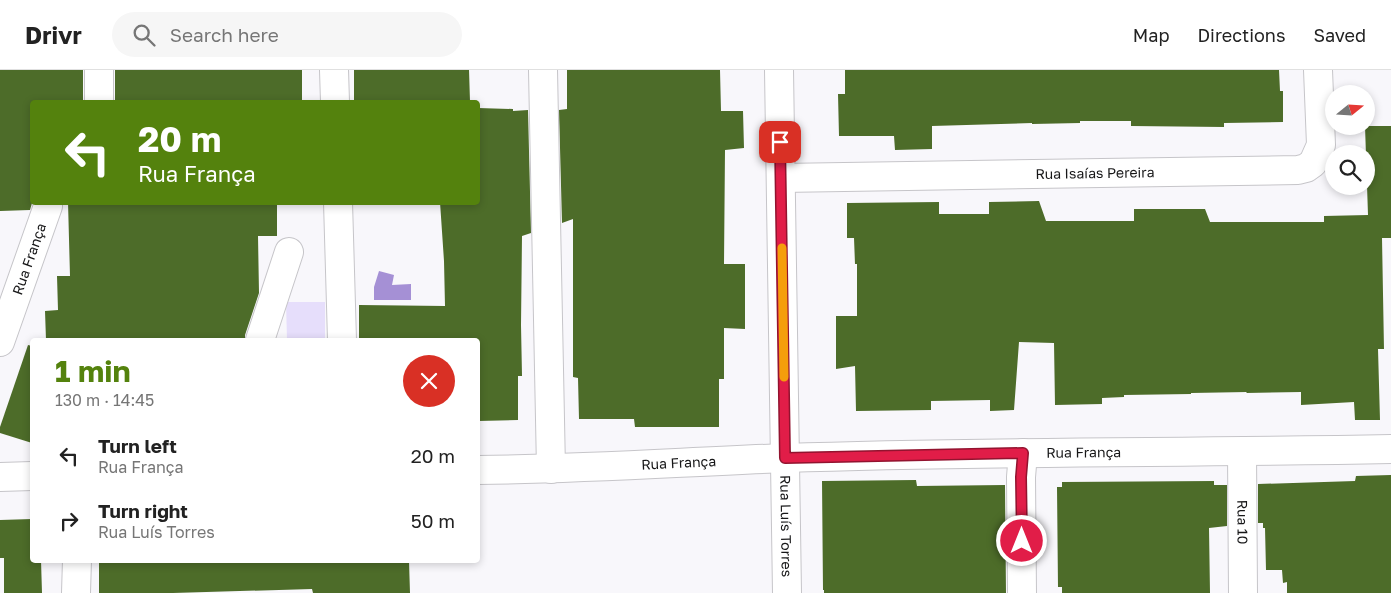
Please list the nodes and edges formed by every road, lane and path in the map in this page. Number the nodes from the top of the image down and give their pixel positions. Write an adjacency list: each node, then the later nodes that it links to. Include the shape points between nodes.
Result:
1 (99, 70): 6 (street)
2 (334, 70): 7 (street)
3 (543, 70): 19 (street)
4 (779, 70): 8 (street, Rua Luís Torres)
5 (1318, 70): 8 (street, Rua Isaías Pereira, via 1321,145 1313,163 1306,168)
6 (99, 100)
7 (335, 100)
8 (781, 178): 18 (street, Rua Luís Torres)
9 (338, 205): 13 (street)
10 (48, 206): 14 (street, Rua França)
11 (289, 252): 12 (street)
12 (261, 338)
13 (342, 338)
14 (0, 342)
15 (1391, 449): 16 (street, Rua França)
16 (1242, 452): 17 (street, Rua França); 27 (street, Rua 10)
17 (1023, 453): 18 (street, Rua França); 26 (street)
18 (785, 458): 19 (street, Rua França); 25 (street, Rua Luís Torres)
19 (551, 469): 20 (street, Rua França)
20 (480, 470)
21 (30, 476): 22 (street)
22 (0, 477)
23 (77, 563): 24 (street)
24 (76, 593)
25 (788, 593)
26 (1022, 593)
27 (1243, 593)

